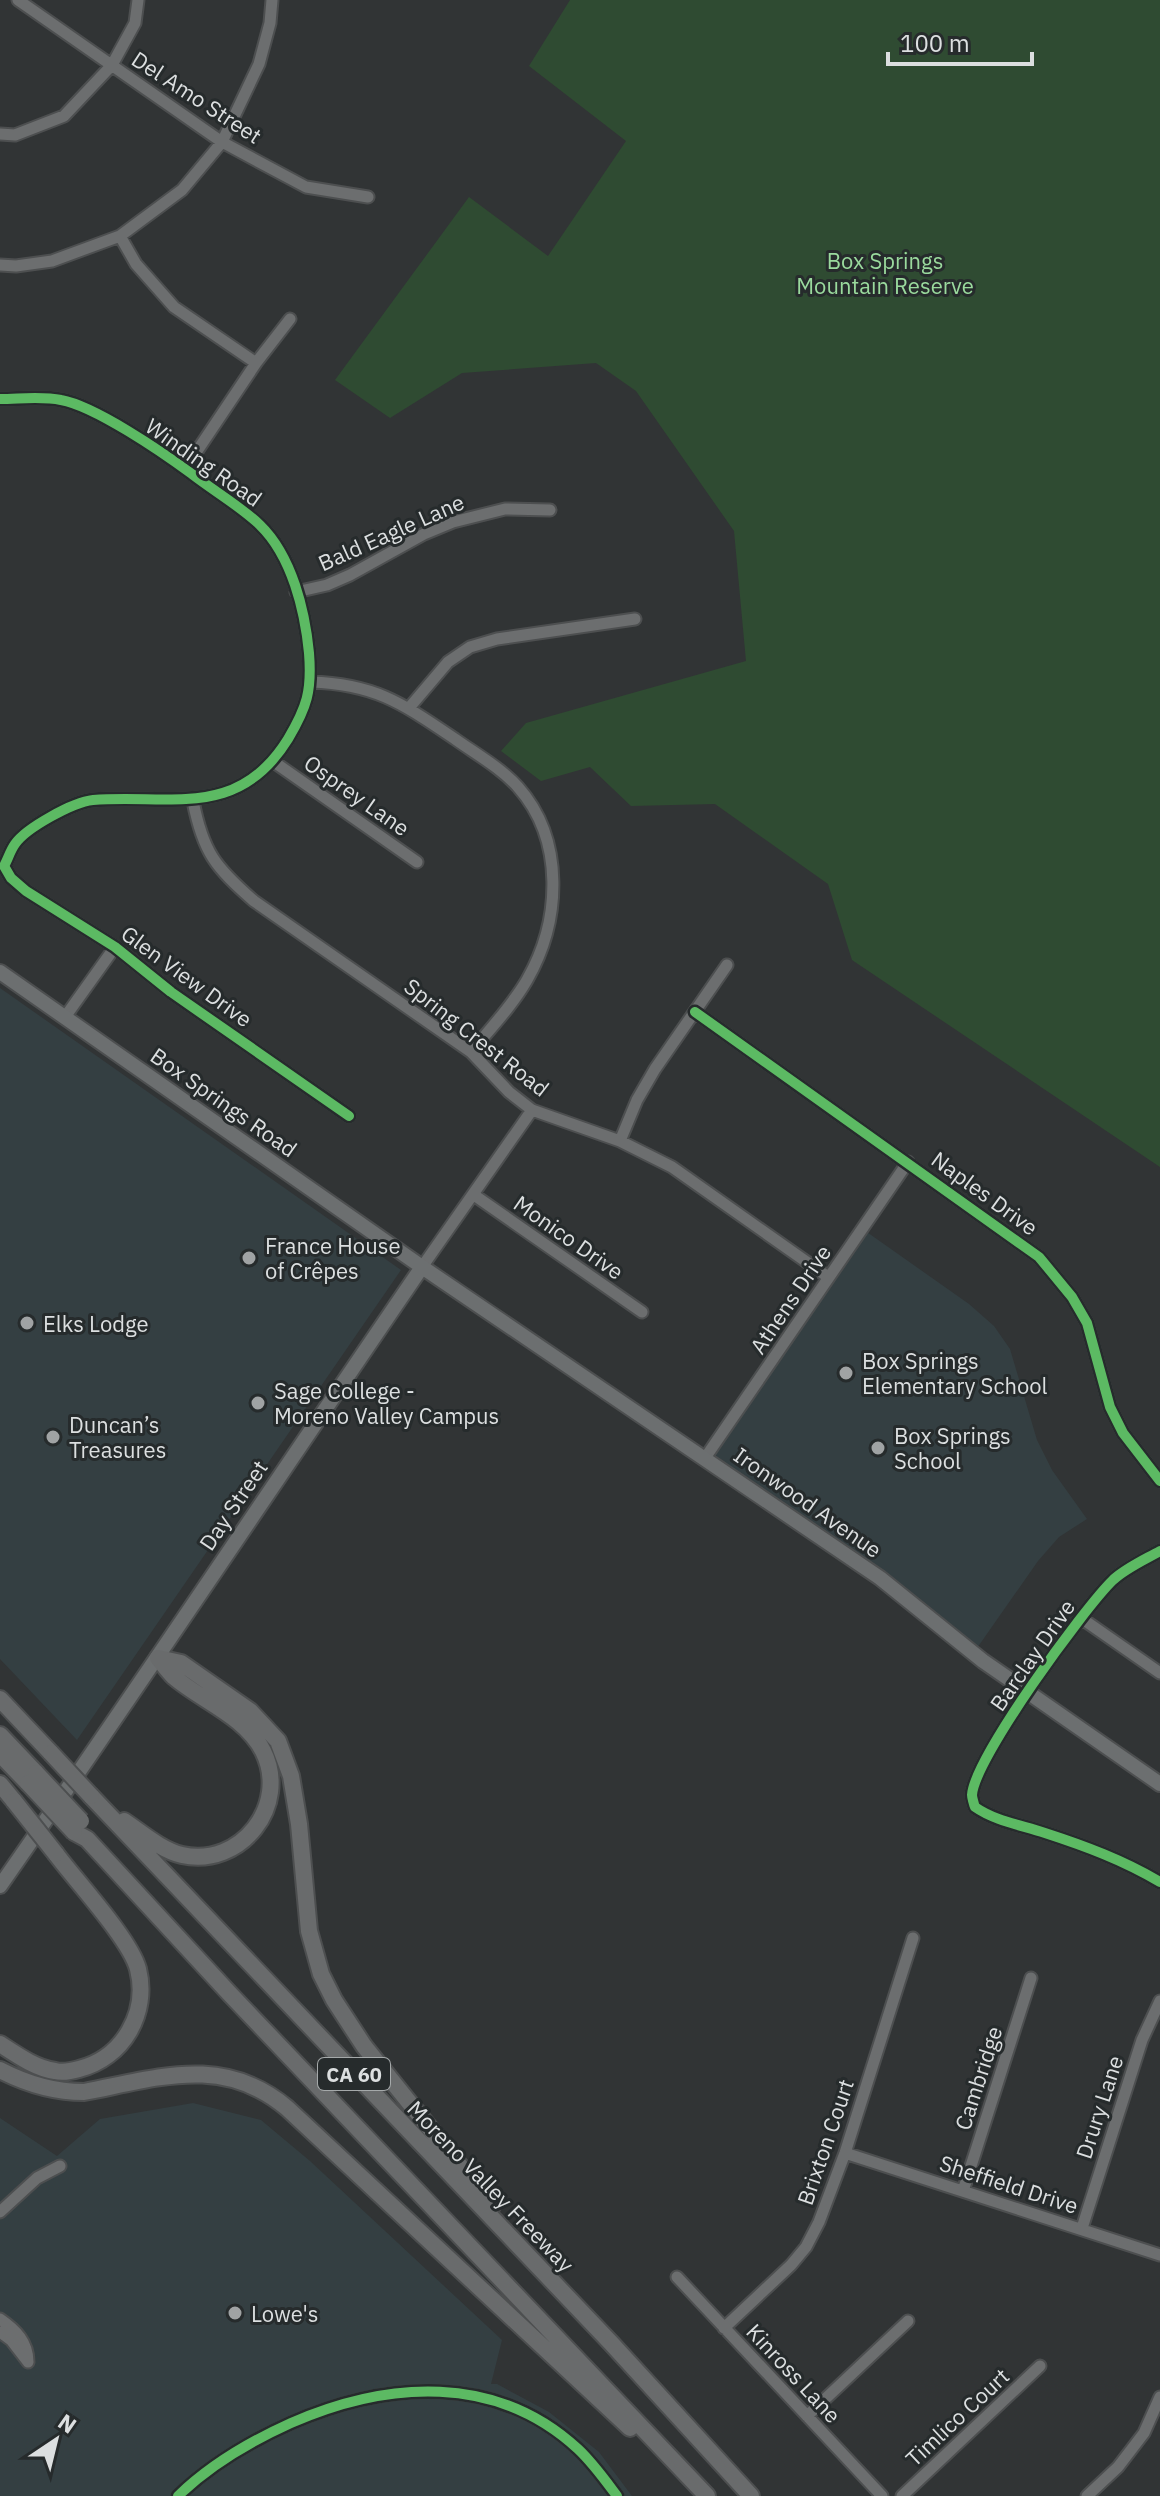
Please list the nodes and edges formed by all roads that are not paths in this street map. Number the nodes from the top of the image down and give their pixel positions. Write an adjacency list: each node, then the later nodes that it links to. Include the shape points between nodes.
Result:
1 (18, 0): 4 (street, Del Amo Street)
2 (138, 0): 4 (street, via 135,23)
3 (272, 0): 6 (street, via 259,64)
4 (112, 65): 5 (street, via 64,116 15,135); 6 (street, Del Amo Street)
5 (0, 134)
6 (222, 142): 7 (street, Del Amo Street, via 306,187); 8 (street, via 182,190)
7 (368, 197)
8 (120, 236): 9 (street, via 52,261); 11 (street, via 136,264 174,307)
9 (0, 265)
10 (290, 319): 11 (street)
11 (256, 363): 13 (street)
12 (0, 399): 13 (street, Winding Road, via 59,399 87,407)
13 (185, 469): 15 (street, Winding Road, via 261,526 280,553)
14 (550, 510): 15 (street, Bald Eagle Lane, via 505,509 453,522 350,575)
15 (296, 592): 17 (street, Winding Road, via 306,625)
16 (635, 619): 18 (street, via 470,647 448,662)
17 (311, 682): 18 (street, via 360,686); 19 (street, Winding Road, via 305,712)
18 (409, 708): 28 (street, via 516,784 541,821 553,863 548,931 538,960 526,984)
19 (274, 762): 20 (street, Winding Road, via 234,790); 21 (street, Osprey Lane)
20 (193, 801): 22 (street, Winding Road, via 90,800 60,810 16,842); 28 (street, Spring Crest Road, via 199,834 227,877)
21 (417, 862)
22 (4, 866): 23 (street, Glen View Drive, via 26,891)
23 (115, 947): 27 (street); 30 (street, Glen View Drive)
24 (727, 965): 26 (street)
25 (0, 972): 27 (main road, Box Springs Road)
26 (695, 1012): 31 (street, via 637,1100); 32 (street, Naples Drive)
27 (65, 1017): 34 (main road, Box Springs Road)
28 (471, 1052): 29 (street, Spring Crest Road)
29 (532, 1110): 31 (street, Spring Crest Road); 33 (street, Day Street)
30 (349, 1116)
31 (620, 1141): 35 (street, Spring Crest Road, via 672,1167)
32 (908, 1162): 35 (street, Athens Drive); 38 (street, Naples Drive, via 1013,1237 1056,1276 1087,1323 1110,1407 1123,1433)
33 (474, 1195): 34 (street, Day Street); 36 (street, Monico Drive)
34 (422, 1267): 37 (main road, Ironwood Avenue); 41 (main road, Day Street)
35 (828, 1277): 37 (street, Athens Drive)
36 (642, 1312)
37 (705, 1458): 43 (main road, Ironwood Avenue, via 880,1578)
38 (1160, 1481)
39 (1160, 1551): 40 (street, Barclay Drive, via 1116,1577)
40 (1081, 1618): 42 (street); 43 (street, Barclay Drive)
41 (158, 1658): 50 (highway, via 173,1676 254,1736 272,1781 264,1816 230,1850 192,1856 158,1844); 52 (main road, Day Street); 69 (highway, via 181,1663 250,1711 278,1741 293,1788 309,1931 334,2000 364,2046 510,2228)
42 (1160, 1673)
43 (1028, 1692): 49 (main road, Ironwood Avenue); 51 (street, Barclay Drive, via 979,1773 972,1796 975,1807 1128,1863)
44 (0, 1699): 50 (highway, Moreno Valley Freeway / CA 60, bridge)
45 (0, 1735): 47 (highway)
46 (0, 1754): 47 (highway, CA 60)
47 (32, 1778): 75 (highway, CA 60, bridge)
48 (0, 1784): 56 (highway, bridge, via 132,1955 141,1988 133,2025 116,2051 93,2065 55,2071)
49 (1160, 1784)
50 (95, 1800): 69 (highway, Moreno Valley Freeway / CA 60)
51 (1160, 1882)
52 (0, 1886)
53 (913, 1938): 58 (street, Brixton Court)
54 (1031, 1978): 60 (street, Cambridge)
55 (1160, 2001): 62 (street, Drury Lane, via 1142,2040)
56 (0, 2044)
57 (0, 2070): 75 (highway, via 69,2092 197,2073 255,2085 287,2108)
58 (845, 2153): 60 (street, Sheffield Drive); 67 (street, Brixton Court, via 806,2247)
59 (60, 2166): 61 (street, via 37,2178)
60 (963, 2191): 62 (street, Sheffield Drive)
61 (0, 2212)
62 (1082, 2228): 63 (street, Sheffield Drive)
63 (1160, 2255)
64 (677, 2277): 67 (street, Kinross Lane)
65 (0, 2319): 68 (street, via 22,2339 28,2362)
66 (908, 2321): 72 (street)
67 (724, 2328): 72 (street, Kinross Lane)
68 (0, 2332)
69 (611, 2343): 76 (highway, Moreno Valley Freeway / CA 60)
70 (1040, 2366): 78 (street, Timlico Court)
71 (1160, 2397): 79 (street, via 1144,2433)
72 (807, 2416): 77 (street, Kinross Lane)
73 (178, 2496): 74 (street, via 230,2455 314,2413 378,2394 426,2391 490,2400 536,2419 580,2451)
74 (617, 2496)
75 (705, 2496)
76 (751, 2496)
77 (882, 2496)
78 (902, 2496)
79 (1087, 2496)

